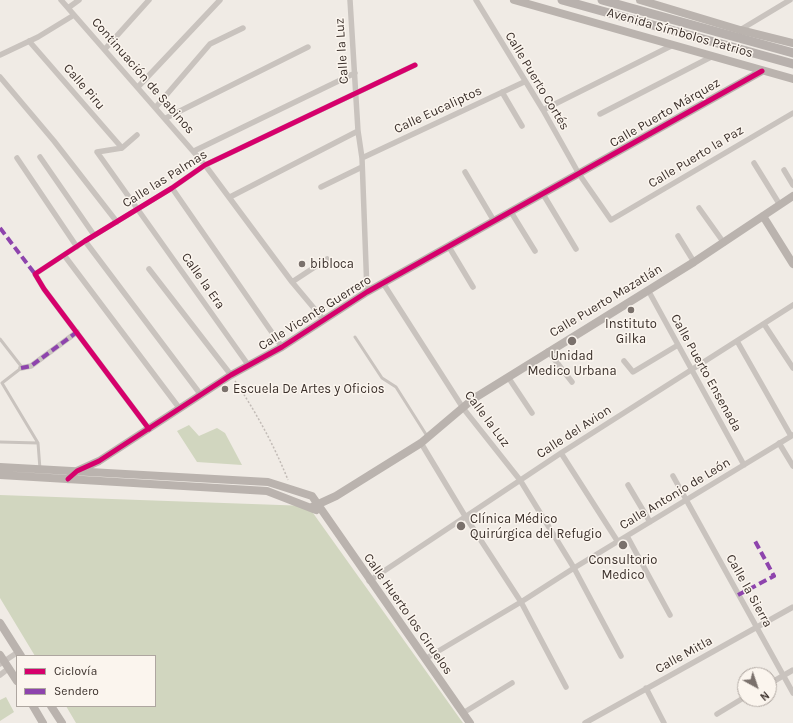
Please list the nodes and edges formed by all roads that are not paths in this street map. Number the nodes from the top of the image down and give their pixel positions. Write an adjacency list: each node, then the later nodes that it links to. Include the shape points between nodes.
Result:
1 (61, 0): 12 (street, Continuación de Sabinos)
2 (79, 0): 12 (street)
3 (149, 0): 20 (street)
4 (220, 0): 31 (street)
5 (350, 0): 27 (street, Calle la Luz)
6 (476, 0): 30 (street, Calle Puerto Cortés)
7 (514, 0): 18 (street, Avenida Símbolos Patrios)
8 (562, 0): 24 (main road, Avenida Símbolos Patrios)
9 (602, 0): 21 (main road, Avenida Símbolos Patrios)
10 (640, 0): 15 (street, Avenida Símbolos Patrios)
11 (790, 0): 15 (street)
12 (68, 8): 13 (street, Continuación de Sabinos)
13 (74, 15): 16 (street); 20 (street, Continuación de Sabinos)
14 (242, 28): 34 (street, via 210,44)
15 (740, 30): 17 (street, Avenida Símbolos Patrios)
16 (29, 41): 22 (street); 42 (street, Calle Piru)
17 (793, 43)
18 (673, 44): 23 (street, Avenida Símbolos Patrios); 35 (street)
19 (308, 47): 38 (street)
20 (105, 49): 31 (street, Continuación de Sabinos)
21 (793, 53)
22 (0, 55)
23 (714, 56): 26 (street, Avenida Símbolos Patrios); 37 (street)
24 (793, 64)
25 (415, 65): 33 (street, Calle las Palmas)
26 (762, 71): 29 (street, Avenida Símbolos Patrios); 52 (street, Calle Puerto Márquez)
27 (355, 73): 33 (street, Calle la Luz); 43 (street)
28 (0, 77): 66 (street, via 54,141)
29 (793, 78)
30 (524, 82): 32 (street, Calle Eucaliptos); 35 (street, Calle Puerto Cortés)
31 (138, 87): 34 (street, Continuación de Sabinos)
32 (502, 92): 39 (street); 46 (street, Calle Eucaliptos)
33 (356, 94): 40 (street, Calle la Luz); 48 (street, Calle las Palmas)
34 (156, 106): 38 (street, Continuación de Sabinos)
35 (543, 110): 52 (street, Calle Puerto Cortés)
36 (793, 113): 64 (street, Calle Puerto la Paz)
37 (600, 114)
38 (166, 118): 43 (street, Continuación de Sabinos)
39 (522, 126)
40 (358, 131): 46 (street, Calle la Luz); 58 (street)
41 (137, 135): 42 (street)
42 (122, 148): 60 (street, Calle la Era, via 97,152)
43 (194, 151): 48 (street, Continuación de Sabinos)
44 (40, 157): 67 (street)
45 (17, 158): 71 (street)
46 (362, 158): 49 (street, Calle la Luz)
47 (754, 163): 59 (street)
48 (205, 165): 55 (street, Calle las Palmas); 58 (street, Continuación de Sabinos)
49 (362, 167): 54 (street); 84 (street, Calle la Luz)
50 (784, 170): 53 (street)
51 (465, 172): 65 (street)
52 (579, 174): 56 (street, Calle Vicente Guerrero); 64 (street, Calle Puerto Cortés)
53 (793, 185)
54 (321, 187)
55 (172, 188): 60 (street, Calle las Palmas); 93 (street)
56 (544, 194): 62 (street, Calle Vicente Guerrero); 73 (street)
57 (793, 196): 59 (street, Calle Puerto Mazatlán)
58 (230, 198): 80 (street, Continuación de Sabinos)
59 (780, 205): 63 (street, Calle Puerto Mazatlán)
60 (139, 208): 66 (street, Calle las Palmas); 96 (street, Calle la Era)
61 (699, 208): 70 (street)
62 (511, 212): 65 (street, Calle Vicente Guerrero); 74 (street)
63 (763, 216): 70 (street, Calle Puerto Mazatlán); 78 (street)
64 (611, 220)
65 (494, 221): 72 (street, Calle Vicente Guerrero)
66 (116, 222): 67 (street, Calle las Palmas)
67 (94, 235): 69 (street, Calle las Palmas)
68 (678, 236): 77 (street)
69 (85, 241): 71 (street, Calle las Palmas); 103 (street)
70 (724, 243): 77 (street, Calle Puerto Mazatlán)
71 (77, 247): 75 (street, Calle las Palmas)
72 (450, 247): 81 (street, Calle Vicente Guerrero); 82 (street)
73 (576, 249)
74 (535, 251)
75 (64, 255): 88 (street, Calle las Palmas, via 35,274); 105 (street)
76 (327, 259): 80 (street)
77 (694, 262): 83 (street, Calle Puerto Mazatlán)
78 (793, 264)
79 (149, 269): 100 (street)
80 (292, 282): 86 (street, Continuación de Sabinos)
81 (383, 283): 84 (street, Calle Vicente Guerrero); 104 (street, Calle la Luz)
82 (473, 287)
83 (648, 290): 92 (street, Calle Puerto Ensenada); 94 (street, Calle Puerto Mazatlán)
84 (367, 292): 86 (street, Calle Vicente Guerrero)
85 (793, 305): 87 (street, Calle del Avion)
86 (323, 319): 93 (street, Calle Vicente Guerrero)
87 (764, 324): 91 (street, Calle del Avion); 98 (street)
88 (77, 332): 97 (street, via 31,366); 107 (street)
89 (355, 337): 109 (lane, via 382,378 396,387)
90 (0, 339): 97 (lane)
91 (737, 341): 99 (street, Calle del Avion); 108 (street)
92 (678, 345): 95 (street, via 633,372); 99 (street, Calle Puerto Ensenada)
93 (282, 347): 96 (street, Calle Vicente Guerrero)
94 (548, 351): 101 (street, Calle Puerto Mazatlán); 102 (street)
95 (624, 361)
96 (250, 366): 100 (street, Calle Vicente Guerrero)
97 (21, 368): 111 (lane, via 2,382)
98 (793, 368)
99 (692, 370): 113 (street, Calle del Avion); 114 (street, Calle Puerto Ensenada)
100 (231, 375): 103 (street, Calle Vicente Guerrero)
101 (508, 377): 104 (street, Calle Puerto Mazatlán); 106 (street)
102 (572, 382)
103 (201, 395): 105 (street, Calle Vicente Guerrero)
104 (463, 408): 109 (street, Calle Puerto Mazatlán); 123 (street, Calle la Luz)
105 (180, 409): 107 (street, Calle Vicente Guerrero)
106 (532, 413)
107 (149, 429): 117 (street, Calle Vicente Guerrero, via 99,461)
108 (792, 435): 112 (street, Calle Antonio de León)
109 (425, 440): 127 (street, Calle Puerto Mazatlán, via 336,496); 128 (street)
110 (0, 442): 111 (lane)
111 (38, 443): 118 (lane)
112 (779, 443): 114 (street, Calle Antonio de León); 115 (street)
113 (561, 453): 123 (street, Calle del Avion); 131 (street)
114 (744, 465): 126 (street, Calle Antonio de León)
115 (793, 466)
116 (0, 467): 118 (street)
117 (77, 471): 118 (street); 121 (street); 122 (street, Calle Vicente Guerrero)
118 (40, 474): 119 (street); 122 (street)
119 (0, 475)
120 (673, 476): 126 (street, Calle la Sierra)
121 (185, 477): 125 (street); 127 (street, via 268,482 312,496)
122 (68, 479): 125 (street)
123 (520, 480): 128 (street, Calle del Avion); 132 (street, Calle la Luz)
124 (628, 485): 129 (street)
125 (185, 486): 127 (street, via 267,492)
126 (686, 500): 129 (street, Calle Antonio de León); 138 (street, Calle la Sierra)
127 (315, 505): 133 (street, Calle Huerto los Ciruelos, via 328,519)
128 (465, 516): 133 (street, Calle del Avion); 134 (street)
129 (650, 522): 130 (street, Calle Antonio de León)
130 (627, 536): 131 (street, Calle Antonio de León); 136 (street)
131 (618, 542): 132 (street, Calle Antonio de León)
132 (574, 568): 134 (street, Calle Antonio de León); 141 (street, Calle la Luz)
133 (369, 581): 142 (street, Calle Huerto los Ciruelos)
134 (521, 602): 142 (street, Calle Antonio de León); 150 (street)
135 (793, 606): 138 (street, Calle Mitla)
136 (670, 615)
137 (0, 623): 139 (street)
138 (756, 628): 146 (street, Calle la Sierra); 151 (street, Calle Mitla)
139 (19, 654)
140 (16, 656): 143 (street)
141 (621, 656)
142 (425, 659): 156 (street, Calle Huerto los Ciruelos)
143 (3, 662): 145 (street); 148 (street)
144 (793, 670): 146 (street)
145 (0, 675)
146 (783, 676): 147 (street); 152 (street, Calle la Sierra)
147 (777, 679)
148 (16, 680)
149 (512, 684): 156 (street)
150 (566, 688)
151 (646, 688): 161 (street, Calle Mitla); 162 (street)
152 (793, 693)
153 (737, 703): 157 (street)
154 (34, 707): 158 (street)
155 (52, 707): 159 (street)
156 (463, 713): 160 (street, Calle Huerto los Ciruelos)
157 (717, 714)
158 (43, 723)
159 (62, 723)
160 (470, 723)
161 (585, 723)
162 (664, 723)

